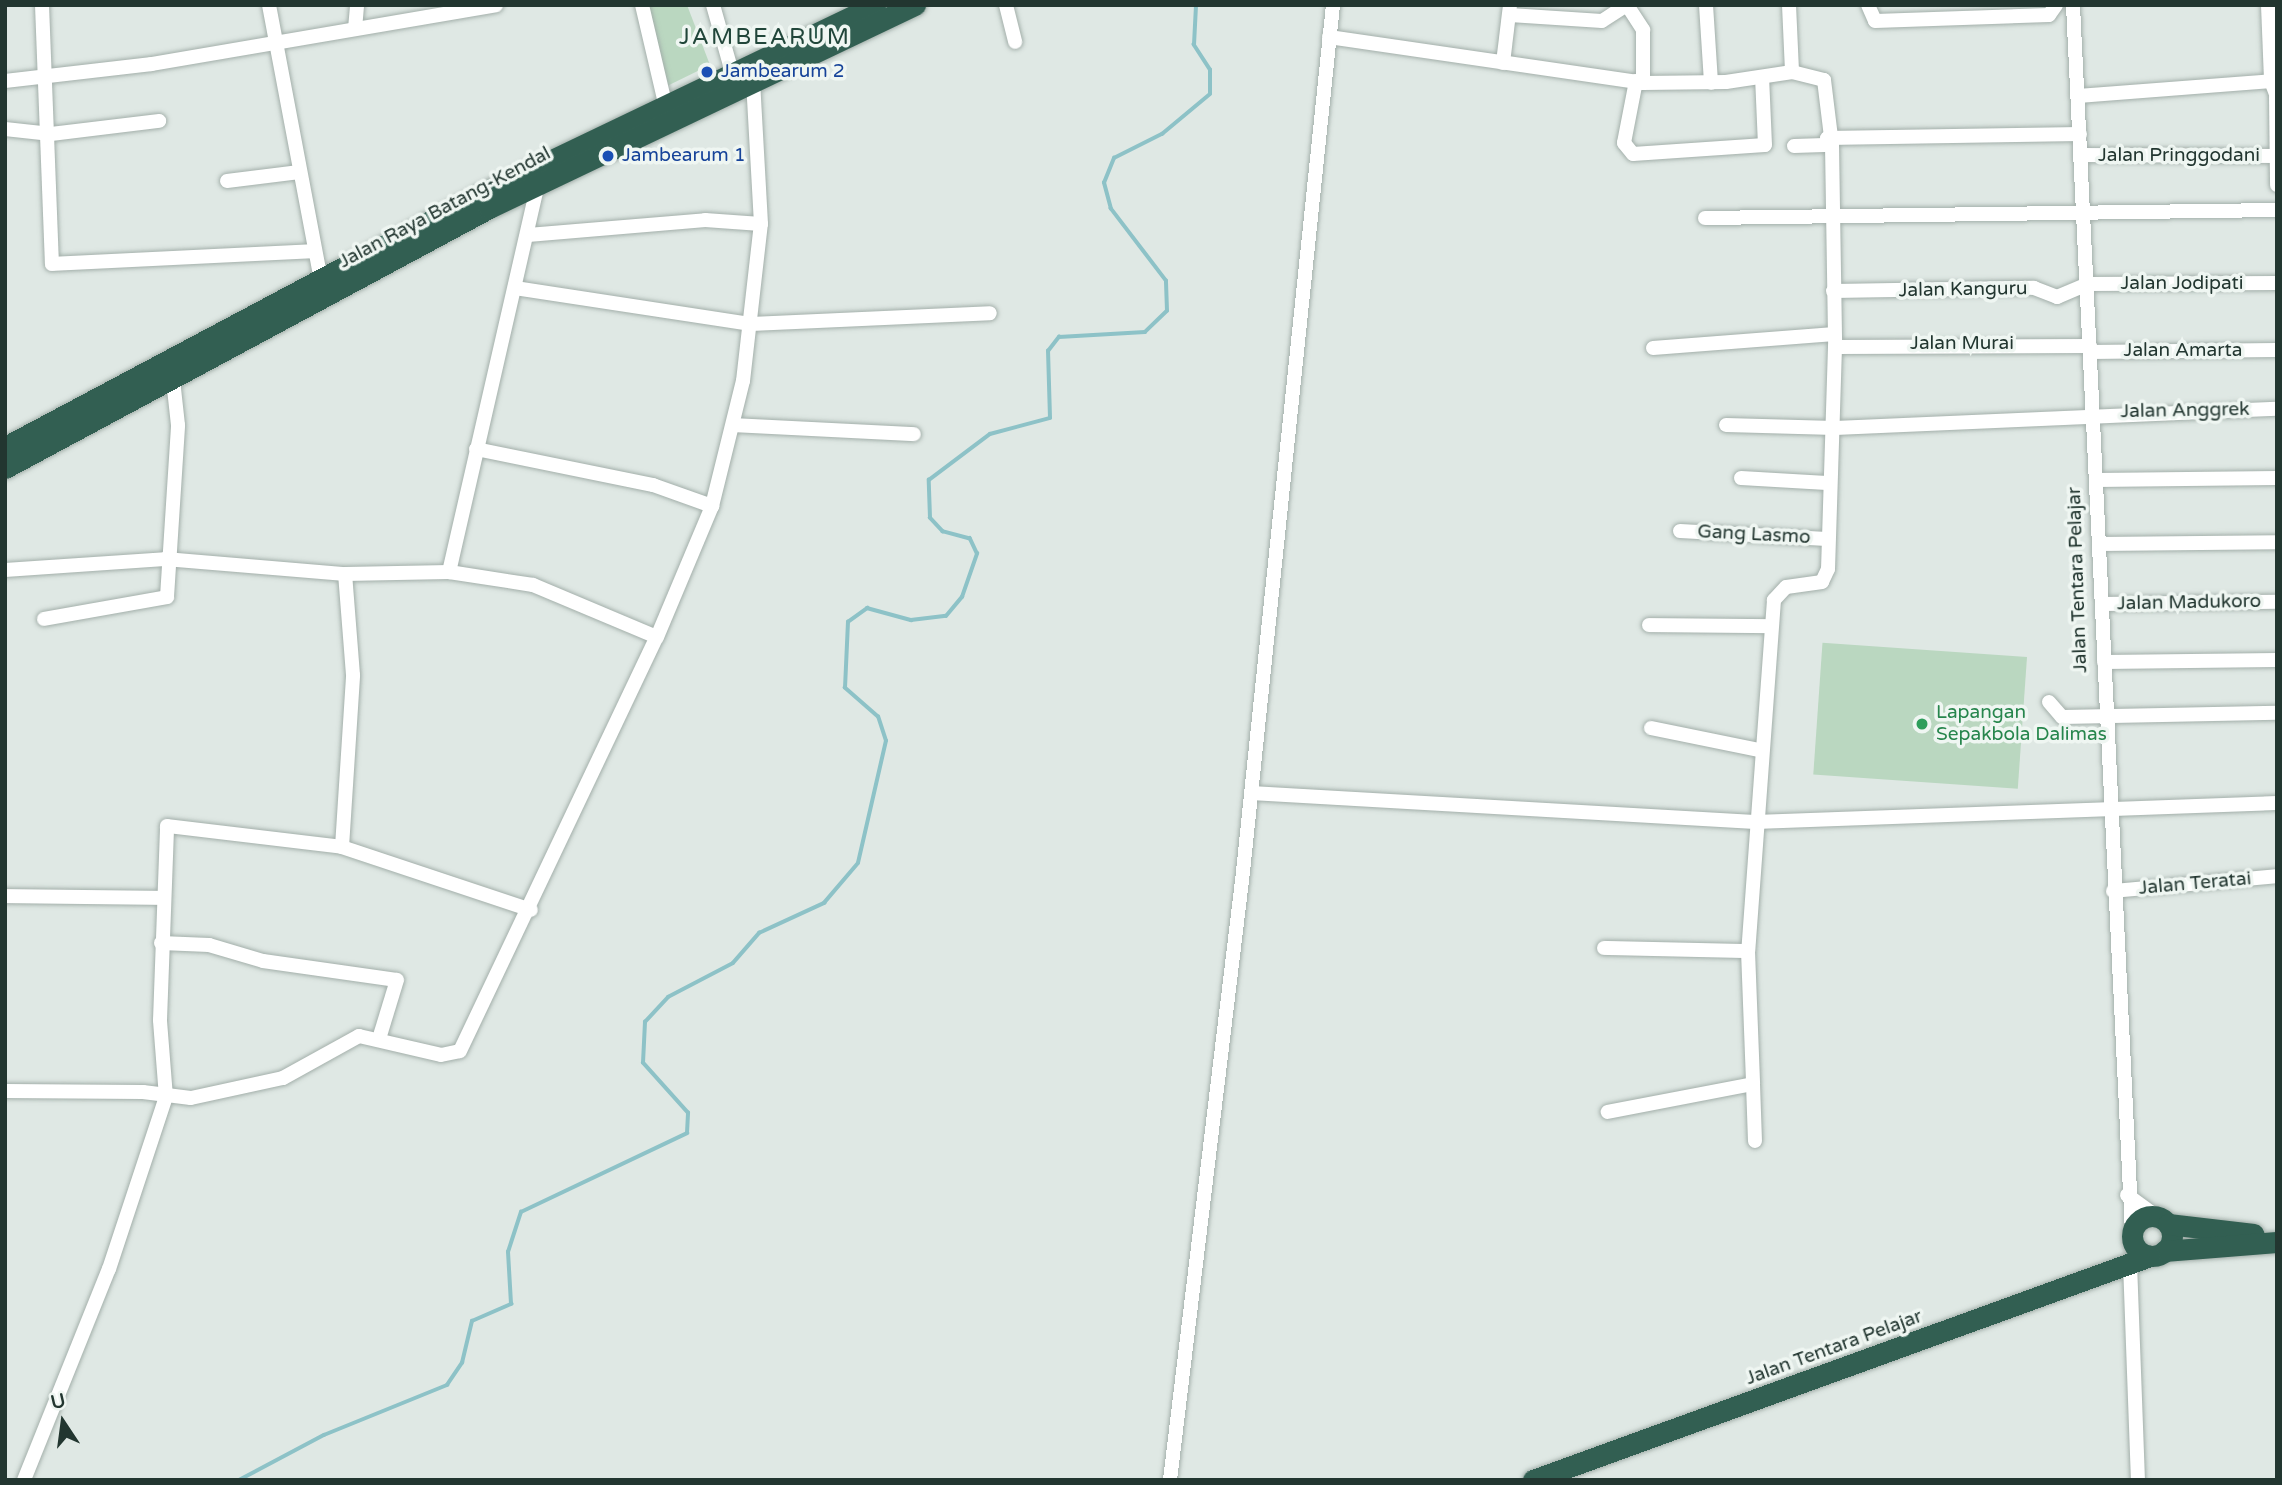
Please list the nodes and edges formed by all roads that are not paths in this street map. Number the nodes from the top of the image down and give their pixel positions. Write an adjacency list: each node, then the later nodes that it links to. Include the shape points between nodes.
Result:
1 (42, 5): 29 (street)
2 (270, 5): 22 (street)
3 (357, 5): 20 (street)
4 (496, 5): 20 (street)
5 (642, 5): 37 (street)
6 (713, 5): 26 (street)
7 (874, 5): 26 (highway, Jalan Raya Batang-Kendal)
8 (915, 5): 30 (highway, Jalan Raya Batang-Kendal)
9 (1006, 5): 23 (street)
10 (1333, 5): 21 (street)
11 (1706, 5): 34 (street)
12 (1788, 5): 27 (street)
13 (1868, 5): 14 (street, via 1875,21 2049,15)
14 (2056, 5)
15 (2073, 5): 35 (street, Jalan Tentara Pelajar)
16 (2268, 5): 24 (street)
17 (1627, 6): 19 (street, via 1602,22); 33 (street, via 1643,30)
18 (1510, 10): 19 (street); 25 (street)
19 (1586, 13)
20 (355, 29): 22 (street)
21 (1329, 37): 25 (street); 105 (street)
22 (278, 42): 29 (street); 46 (street)
23 (1015, 42)
24 (2274, 45): 32 (street)
25 (1503, 63): 33 (street)
26 (733, 72): 37 (highway, Jalan Raya Batang-Kendal)
27 (1792, 72): 28 (street); 42 (street, via 1824,80)
28 (1762, 76): 33 (street, via 1765,145 1633,153 1624,144); 34 (street)
29 (49, 78): 31 (street); 40 (street)
30 (754, 79): 48 (highway, Jalan Raya Batang-Kendal); 54 (street)
31 (5, 81)
32 (2271, 81): 35 (street); 36 (street)
33 (1639, 82): 34 (street)
34 (1711, 83)
35 (2078, 96): 41 (street, Jalan Tentara Pelajar)
36 (2276, 97): 45 (street)
37 (665, 103): 57 (highway, Jalan Raya Batang-Kendal)
38 (159, 121): 40 (street)
39 (5, 128): 40 (street)
40 (51, 134): 56 (street, via 48,259 56,267)
41 (2080, 134): 42 (street); 44 (street, Jalan Tentara Pelajar)
42 (1830, 141): 43 (street); 51 (street)
43 (1794, 146)
44 (2081, 155): 45 (street, Jalan Pringgodani); 52 (street, Jalan Tentara Pelajar)
45 (2276, 156): 49 (street)
46 (299, 172): 47 (street); 56 (street)
47 (227, 181)
48 (537, 184): 55 (street); 57 (highway, Jalan Raya Batang-Kendal)
49 (2277, 185)
50 (2277, 210): 52 (street)
51 (1833, 215): 52 (street); 53 (street); 62 (street)
52 (2084, 215): 59 (street, Jalan Tentara Pelajar)
53 (1705, 218)
54 (761, 224): 55 (street, via 705,220); 64 (street)
55 (528, 235): 61 (street)
56 (315, 251): 58 (street)
57 (365, 266): 58 (highway, Jalan Raya Batang-Kendal); 69 (highway, Jalan Raya Batang-Kendal)
58 (321, 280): 76 (highway, Jalan Raya Batang-Kendal)
59 (2087, 284): 60 (street, Jalan Jodipati); 62 (street, Jalan Kanguru, via 2068,297 2034,288); 67 (street, Jalan Tentara Pelajar)
60 (2277, 284)
61 (515, 288): 64 (street); 77 (street)
62 (1833, 291): 65 (street)
63 (990, 313): 64 (street)
64 (751, 324): 72 (street)
65 (1834, 341): 66 (street, Jalan Murai); 67 (street, Jalan Murai); 74 (street)
66 (1653, 348)
67 (2090, 349): 68 (street, Jalan Amarta); 71 (street, Jalan Tentara Pelajar)
68 (2277, 350)
69 (173, 380): 78 (highway, Jalan Raya Batang-Kendal); 88 (street, via 178,425)
70 (2277, 409): 71 (street, Jalan Anggrek)
71 (2093, 413): 74 (street, Jalan Anggrek); 81 (street, Jalan Tentara Pelajar)
72 (734, 425): 75 (street); 83 (street)
73 (1726, 425): 74 (street, Jalan Anggrek)
74 (1835, 428): 82 (street)
75 (914, 434)
76 (5, 447)
77 (477, 449): 83 (street, via 653,485); 90 (street)
78 (5, 468)
79 (1741, 478): 82 (street)
80 (2277, 478): 81 (street)
81 (2096, 480): 87 (street, Jalan Tentara Pelajar)
82 (1827, 484): 85 (street)
83 (712, 506): 97 (street)
84 (1680, 531): 85 (street, Gang Lasmo)
85 (1828, 539): 96 (street, via 1827,576 1778,593)
86 (2277, 542): 87 (street)
87 (2099, 544): 93 (street, Jalan Tentara Pelajar)
88 (165, 558): 89 (street); 91 (street); 94 (street, via 164,600)
89 (5, 570)
90 (449, 572): 91 (street); 97 (street, via 533,585)
91 (345, 574): 109 (street, via 353,675)
92 (2277, 602): 93 (street, Jalan Madukoro)
93 (2102, 604): 99 (street, Jalan Tentara Pelajar)
94 (44, 619)
95 (1649, 625): 96 (street)
96 (1771, 626): 104 (street)
97 (657, 637): 114 (street)
98 (2277, 660): 99 (street)
99 (2104, 662): 102 (street, Jalan Tentara Pelajar)
100 (2049, 702): 102 (street, via 2062,717)
101 (2277, 713): 102 (street)
102 (2106, 718): 107 (street, Jalan Tentara Pelajar)
103 (1651, 728): 104 (street)
104 (1759, 750): 108 (street)
105 (1251, 793): 108 (street); 131 (street)
106 (2277, 803): 107 (street)
107 (2110, 806): 108 (street); 111 (street, Jalan Tentara Pelajar)
108 (1755, 822): 117 (street)
109 (342, 847): 113 (street, via 170,824 164,830); 114 (street)
110 (2277, 876): 111 (street, Jalan Teratai)
111 (2113, 891): 124 (street, Jalan Tentara Pelajar)
112 (5, 895): 113 (street)
113 (163, 898): 115 (street)
114 (531, 910): 118 (street, via 460,1051 441,1055)
115 (161, 943): 118 (street, via 209,945 263,961 397,980); 121 (street)
116 (1604, 948): 117 (street)
117 (1748, 951): 119 (street)
118 (379, 1039): 121 (street, via 359,1036 283,1078 240,1092)
119 (1754, 1084): 122 (street); 123 (street)
120 (5, 1091): 121 (street, via 143,1091)
121 (166, 1097): 130 (street, via 109,1269)
122 (1608, 1112)
123 (1755, 1141)
124 (2127, 1195): 125 (street); 126 (street, Jalan Tentara Pelajar)
125 (2163, 1221): 126 (highway, via 2138,1221); 127 (highway); 128 (highway, via 2171,1242)
126 (2132, 1236): 128 (highway); 129 (highway)
127 (2277, 1240): 128 (highway, Jalan Tentara Pelajar)
128 (2148, 1257): 129 (highway, Jalan Tentara Pelajar); 133 (street)
129 (2107, 1269): 132 (highway, Jalan Tentara Pelajar)
130 (24, 1480)
131 (1170, 1480)
132 (1534, 1480)
133 (2138, 1480)

